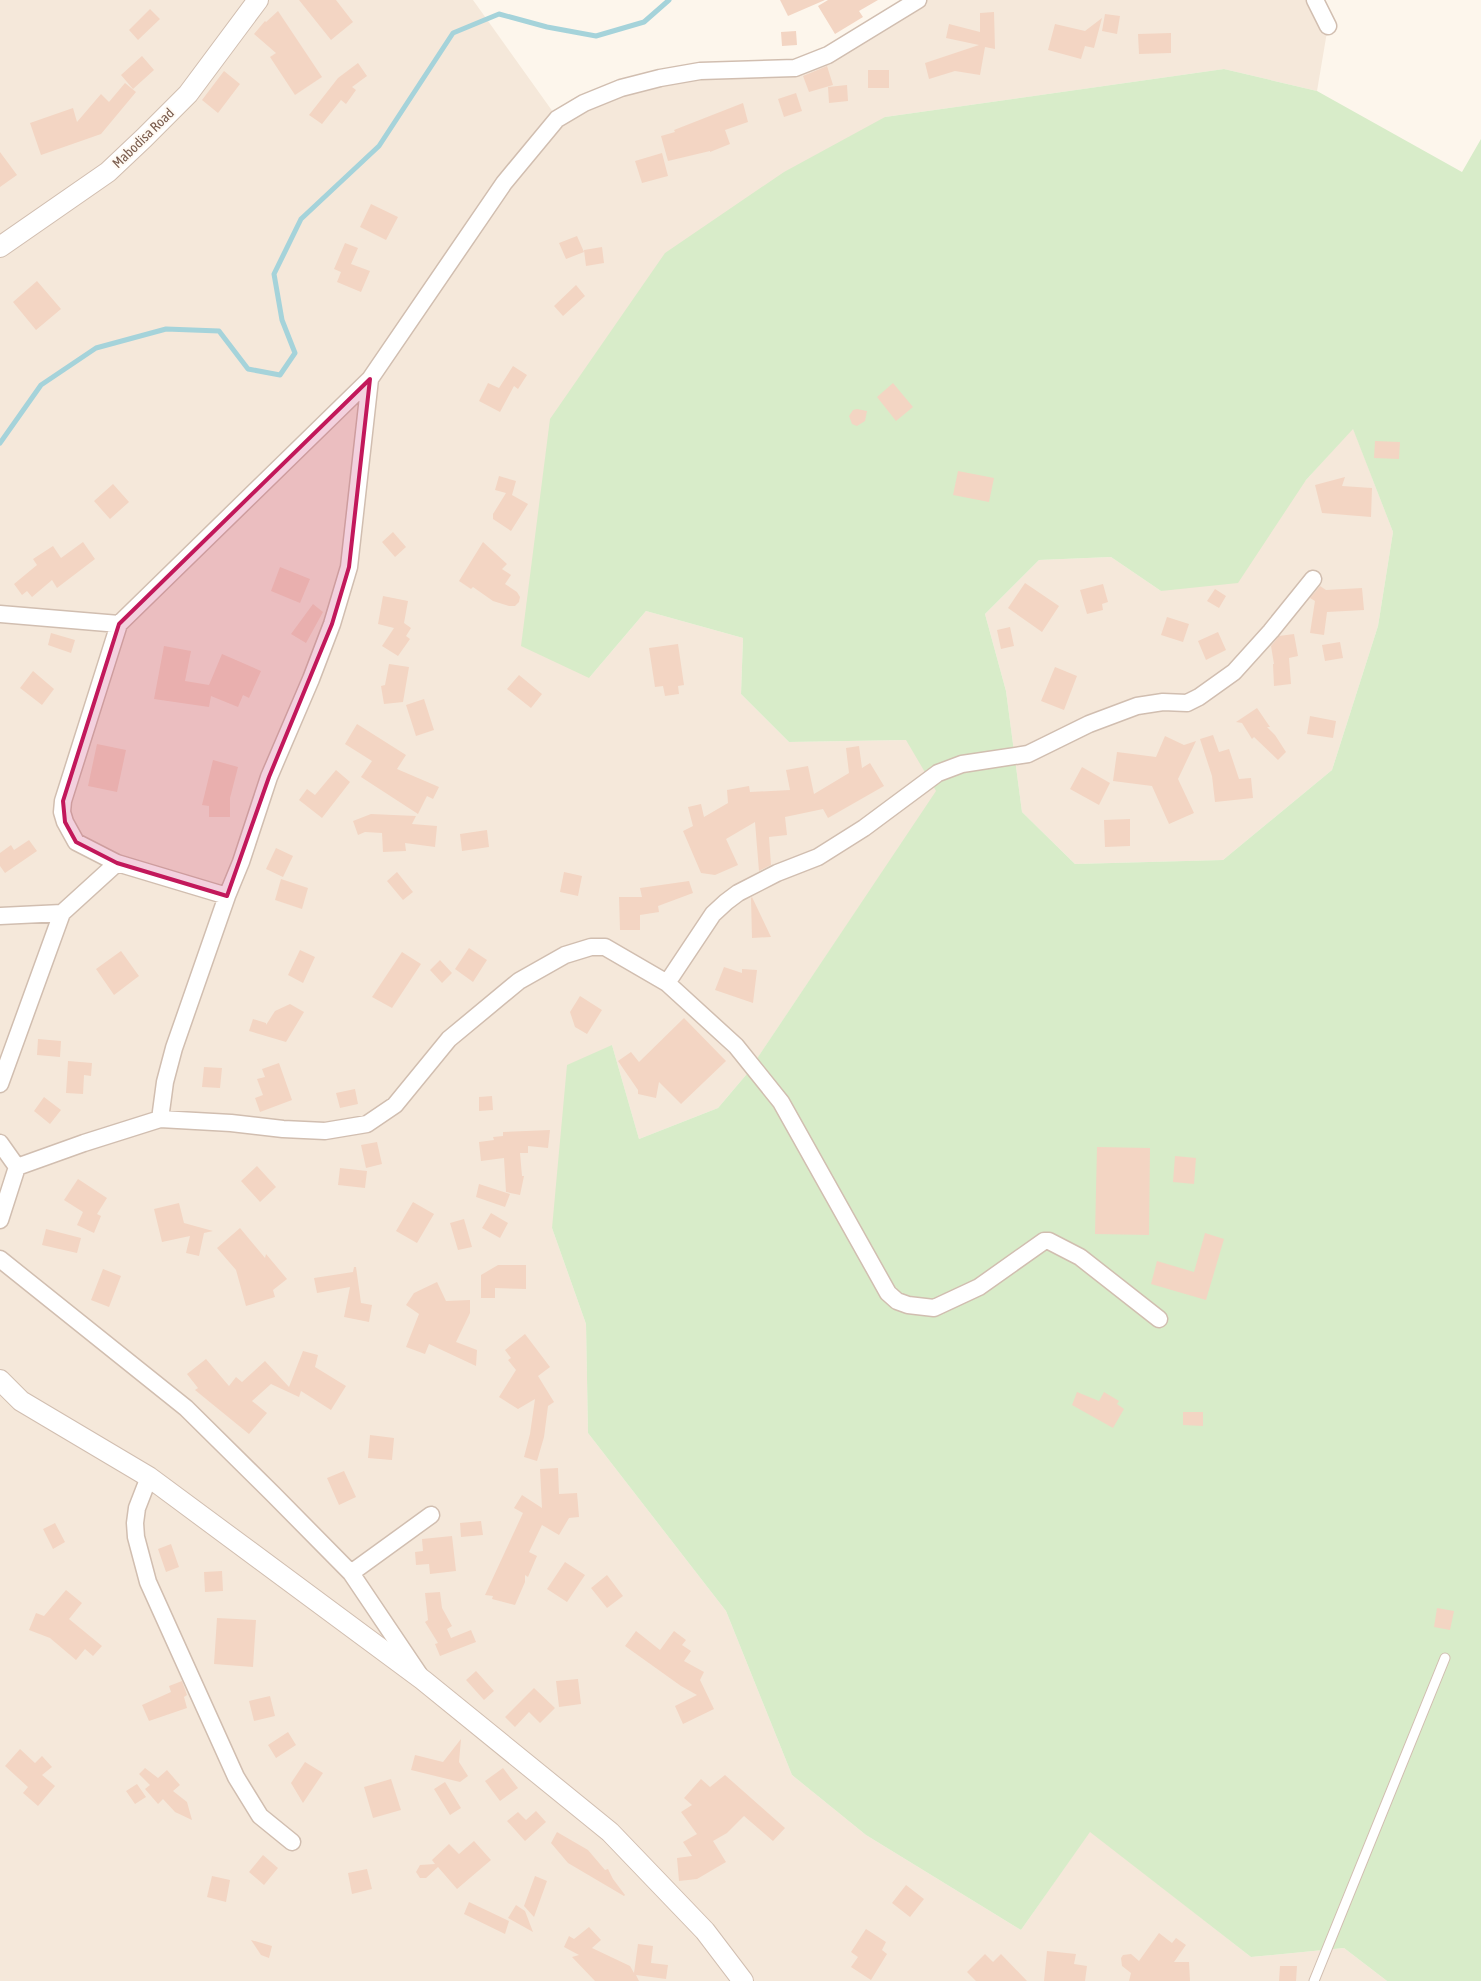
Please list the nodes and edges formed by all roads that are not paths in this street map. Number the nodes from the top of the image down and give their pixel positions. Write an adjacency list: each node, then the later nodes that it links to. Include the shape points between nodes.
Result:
1 (258, 0): 5 (street, Mabodisa Road, via 188,94 144,138 108,172)
2 (918, 0): 6 (street, via 828,54 795,68 700,70 660,78 621,88 584,103 558,120 504,183)
3 (1315, 0): 4 (street)
4 (1328, 26)
5 (0, 246)
6 (370, 379): 9 (street); 11 (street, via 349,567 329,633 269,777)
7 (1313, 580): 14 (street, via 1234,672 1199,697 1188,703 1137,706 1089,724 1028,754 962,764 938,773 864,828 818,857 738,893 726,902 712,914)
8 (0, 614): 9 (street)
9 (119, 624): 10 (street, via 62,812 76,842)
10 (117, 863): 11 (street); 12 (street)
11 (227, 896): 16 (street, via 174,1048)
12 (62, 913): 13 (street); 15 (street)
13 (0, 916)
14 (667, 983): 16 (street, via 605,948 591,947 565,955 519,981 449,1039 395,1105 367,1124 325,1131); 21 (street, via 736,1046 781,1102 888,1293 897,1301 920,1308 934,1308 979,1287 1049,1241 1080,1257)
15 (0, 1084)
16 (160, 1119): 18 (street)
17 (0, 1143): 18 (street)
18 (17, 1167): 19 (street)
19 (0, 1220)
20 (0, 1259): 25 (street, via 186,1408)
21 (1159, 1319)
22 (0, 1380): 23 (street, via 21,1401)
23 (149, 1476): 27 (street); 28 (street, via 135,1522 148,1582 236,1777 260,1816)
24 (431, 1514): 25 (street)
25 (352, 1573): 27 (street)
26 (1445, 1658): 30 (lane)
27 (423, 1680): 29 (street, via 610,1832 705,1931)
28 (292, 1842)
29 (743, 1981)
30 (1314, 1981)

